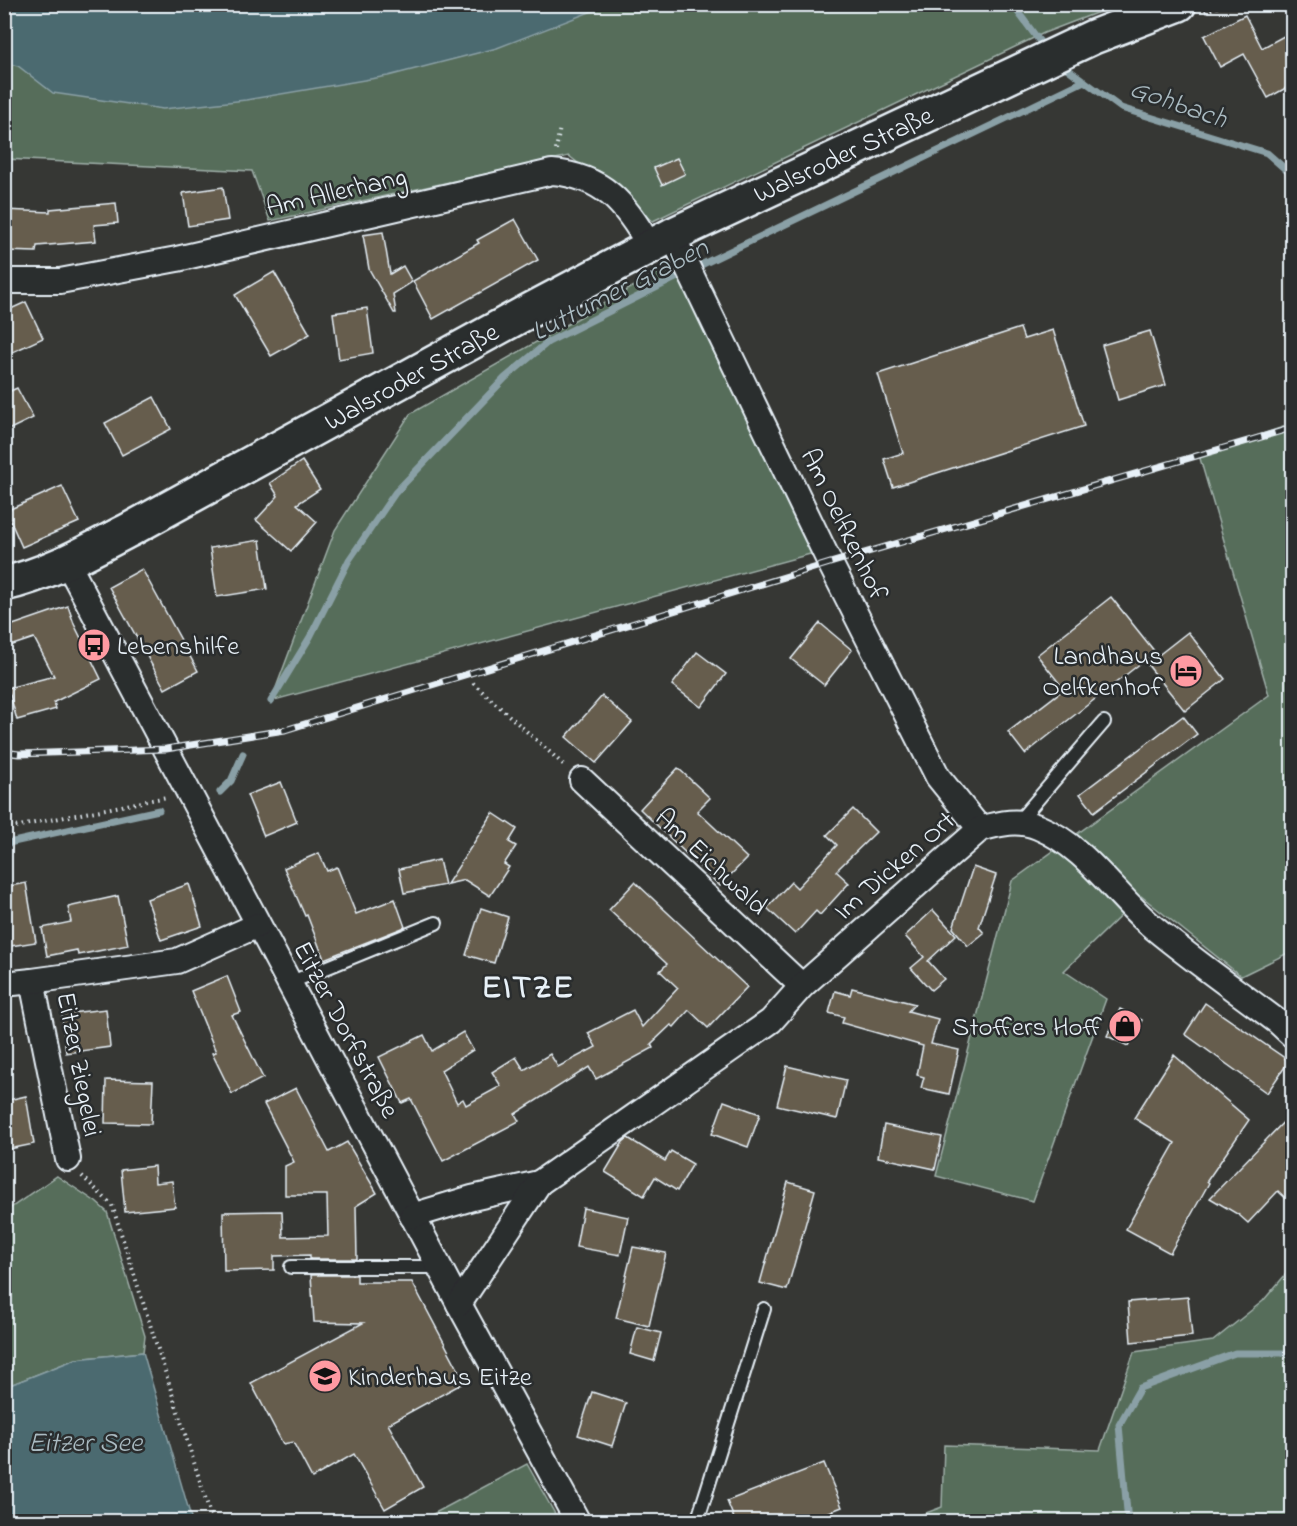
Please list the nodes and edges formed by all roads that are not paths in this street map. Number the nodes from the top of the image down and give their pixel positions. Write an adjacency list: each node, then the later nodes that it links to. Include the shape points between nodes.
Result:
1 (1179, 4): 2 (main road, Walsroder Straße, via 1011,75)
2 (668, 245): 3 (street, Am Allerhang, via 636,221 601,186 552,171 177,259 60,281); 4 (main road, Walsroder Straße); 9 (street, Am Oelfkenhof, via 697,287 938,777)
3 (4, 281)
4 (67, 562): 5 (main road, Walsroder Straße); 11 (street, Eitzer Dorfstraße)
5 (4, 584)
6 (1104, 722): 8 (lane)
7 (582, 780): 15 (street, Am Eichwald)
8 (1019, 821): 9 (street, Im Dicken Ort); 16 (street, via 1053,834 1075,849 1153,927)
9 (980, 829): 15 (street, Im Dicken Ort)
10 (436, 923): 13 (lane)
11 (258, 925): 12 (street, Eitzer Ziegelei, via 177,961); 13 (street, Eitzer Dorfstraße)
12 (32, 981): 14 (street, Eitzer Ziegelei); 17 (street, Eitzer Ziegelei)
13 (289, 983): 19 (street, Eitzer Dorfstraße)
14 (4, 984)
15 (802, 986): 18 (street, Im Dicken Ort, via 771,1021)
16 (1293, 1035)
17 (68, 1159)
18 (540, 1183): 19 (street, Im Dicken Ort); 22 (street, Im Dicken Ort)
19 (412, 1216): 20 (street, Eitzer Dorfstraße)
20 (439, 1266): 21 (lane); 22 (street, Eitzer Dorfstraße)
21 (291, 1267)
22 (459, 1304): 24 (street, Eitzer Dorfstraße)
23 (764, 1309): 25 (lane)
24 (578, 1521)
25 (697, 1521)

